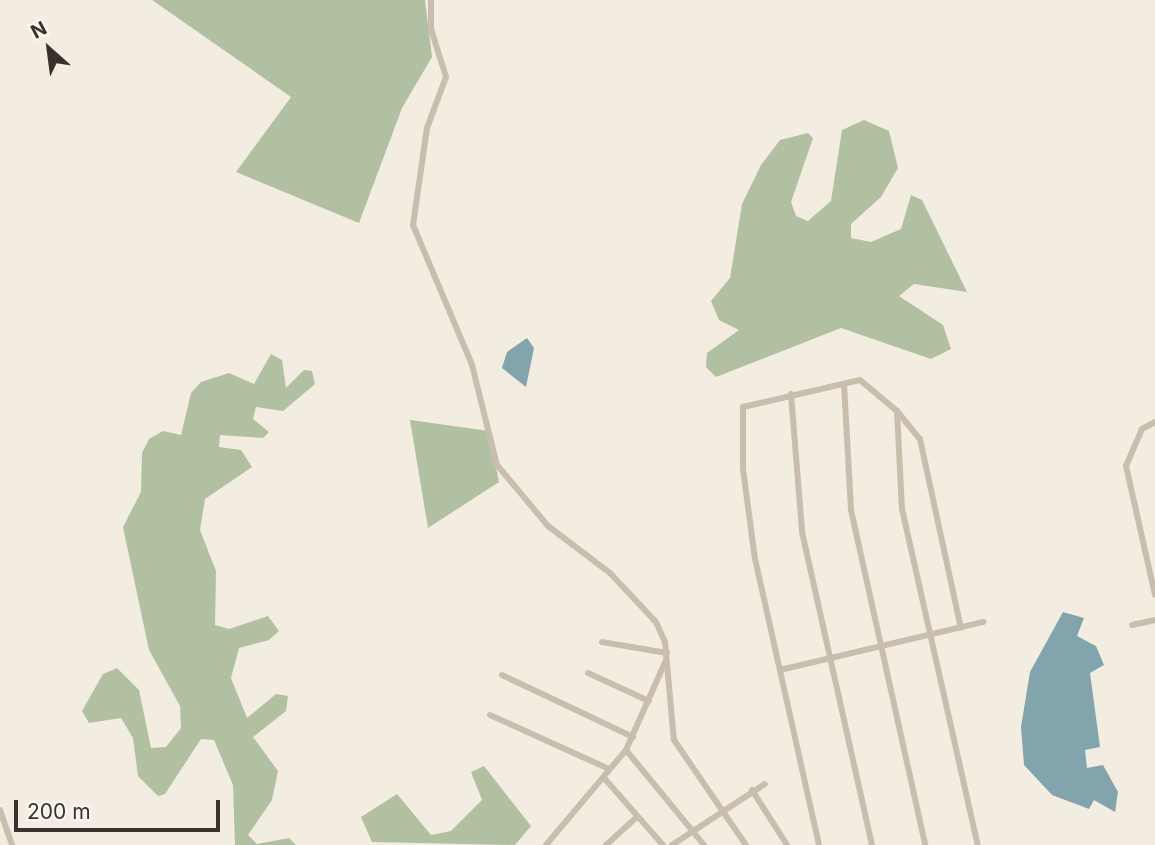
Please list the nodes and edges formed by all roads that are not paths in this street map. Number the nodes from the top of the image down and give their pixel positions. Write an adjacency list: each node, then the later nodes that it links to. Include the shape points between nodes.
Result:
1 (430, 0): 14 (street, via 431,29 446,77 431,109 419,173 413,225 420,252 472,365 502,475 548,526 632,592 661,630)
2 (844, 384): 3 (street); 4 (street, via 866,382); 13 (street, via 848,491)
3 (791, 394): 15 (street, via 802,532); 16 (street, via 748,404 742,412 746,504)
4 (897, 411): 10 (street, via 920,439); 11 (street, via 902,509)
5 (1155, 422): 6 (street, via 1142,429 1126,473)
6 (1155, 595)
7 (1155, 620): 9 (street)
8 (983, 622): 10 (street)
9 (1132, 625)
10 (961, 628): 11 (street)
11 (929, 635): 13 (street); 42 (street)
12 (602, 642): 14 (street)
13 (879, 647): 15 (street); 41 (street)
14 (667, 656): 19 (street); 28 (street, via 674,740)
15 (831, 657): 16 (street); 40 (street)
16 (780, 670): 39 (street)
17 (588, 673): 19 (street)
18 (502, 675): 21 (street)
19 (649, 701): 21 (street)
20 (490, 715): 23 (street)
21 (633, 737): 22 (street)
22 (626, 750): 23 (street); 30 (street)
23 (609, 769): 24 (street)
24 (605, 779): 29 (street); 32 (street)
25 (765, 784): 26 (street)
26 (752, 790): 28 (street); 38 (street)
27 (0, 810): 31 (street)
28 (722, 810): 30 (street); 37 (street)
29 (637, 817): 33 (street); 34 (street)
30 (693, 830): 35 (street); 36 (street)
31 (12, 845)
32 (546, 845)
33 (606, 845)
34 (663, 845)
35 (672, 845)
36 (704, 845)
37 (746, 845)
38 (787, 845)
39 (819, 845)
40 (872, 845)
41 (925, 845)
42 (978, 845)

